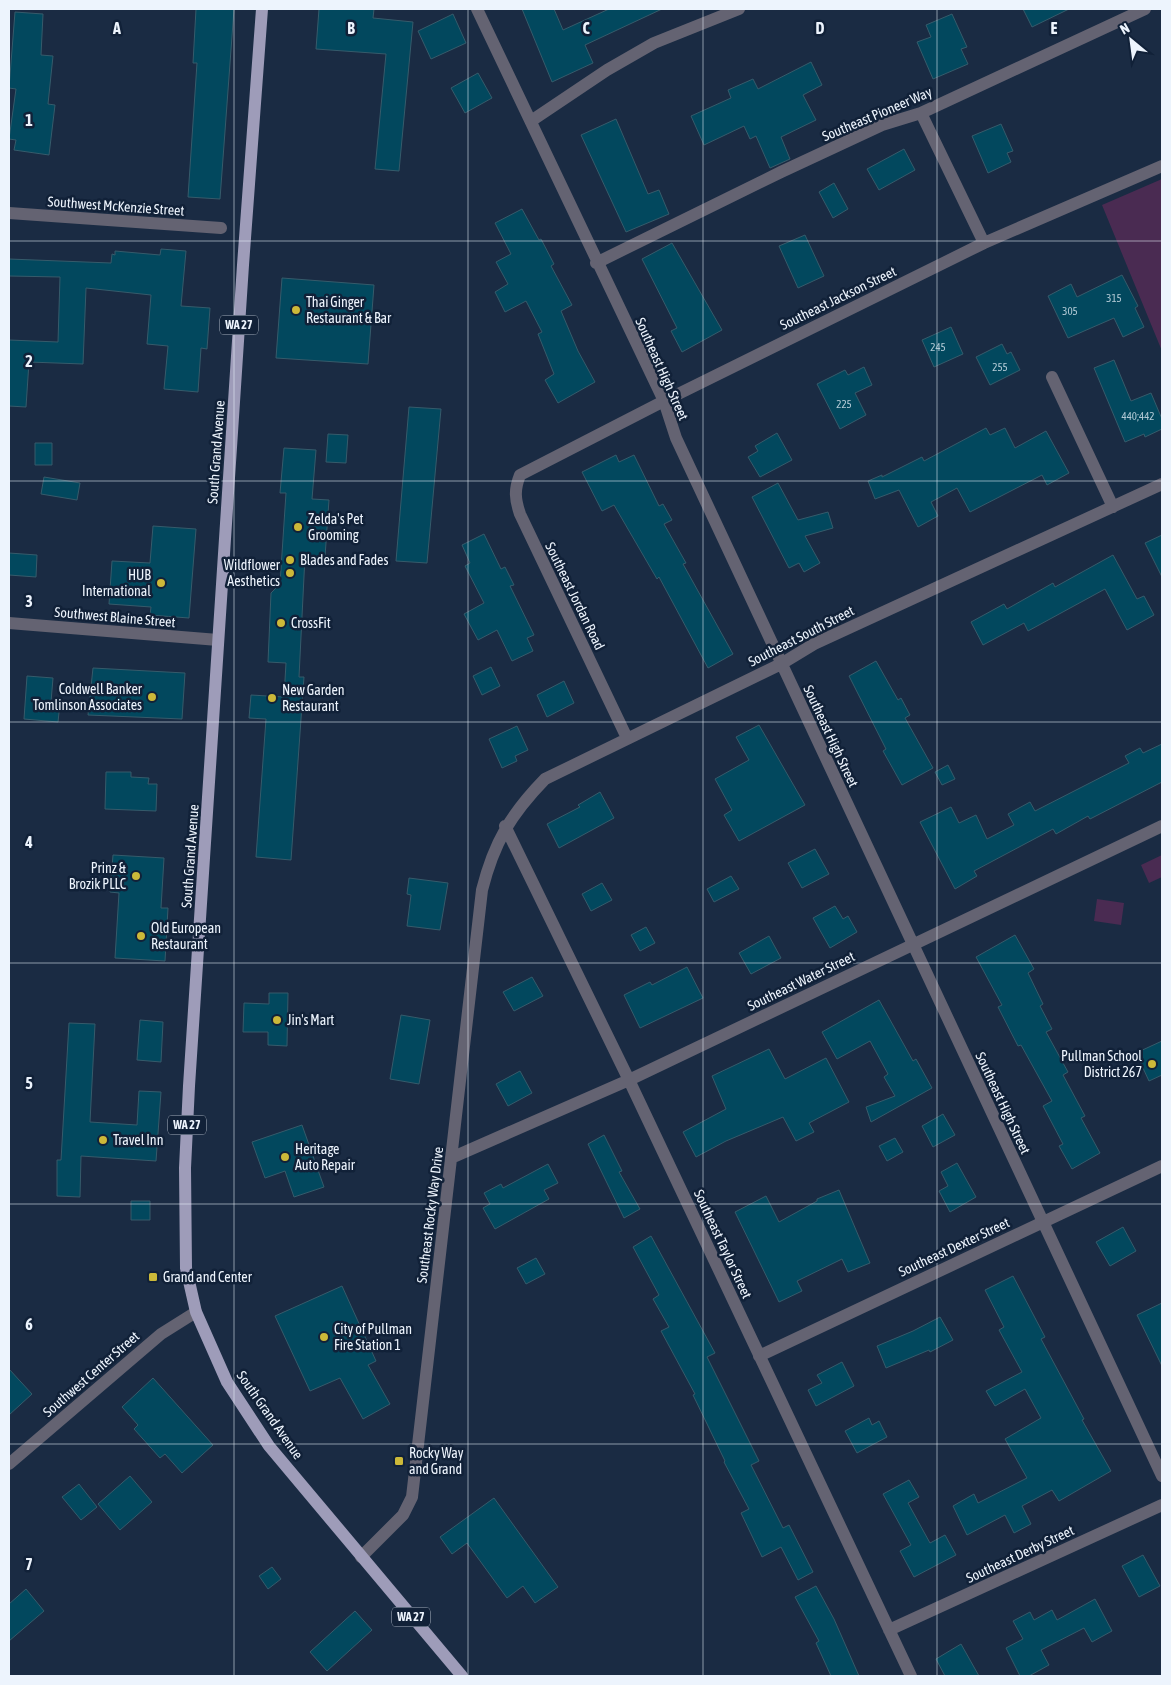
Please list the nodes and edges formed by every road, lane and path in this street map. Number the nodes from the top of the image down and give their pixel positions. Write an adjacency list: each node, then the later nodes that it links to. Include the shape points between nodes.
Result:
1 (262, 9): 18 (main road, South Grand Avenue / WA 27)
2 (477, 9): 6 (street, Southeast High Street)
3 (739, 9): 6 (street, via 654,43)
4 (1145, 9): 5 (street, Southeast Pioneer Way)
5 (921, 113): 10 (street); 11 (street, Southeast Pioneer Way, via 882,125)
6 (531, 121): 11 (street, Southeast High Street)
7 (1162, 166): 10 (street, Southeast Jackson Street)
8 (9, 212): 9 (street, Southwest McKenzie Street)
9 (221, 228)
10 (984, 243): 13 (street, Southeast Jackson Street)
11 (596, 263): 13 (street, Southeast High Street)
12 (1052, 377): 16 (street)
13 (664, 401): 14 (street, Southeast Jackson Street); 19 (street, Southeast High Street, via 676,438)
14 (531, 468): 20 (street, Southeast Jordan Road, via 520,475 515,487 515,501)
15 (1162, 484): 16 (street, Southeast South Street)
16 (1112, 507): 19 (street, Southeast South Street, via 814,644)
17 (9, 623): 18 (street, Southwest Blaine Street)
18 (218, 640): 29 (main road, South Grand Avenue / WA 27, via 185,1168 186,1268)
19 (781, 664): 20 (street, Southeast South Street); 24 (street, Southeast High Street)
20 (628, 738): 21 (street, Southeast South Street, via 545,779)
21 (505, 826): 23 (street, Southeast South Street); 25 (street, Southeast Taylor Street)
22 (1162, 826): 24 (street, Southeast Water Street)
23 (490, 858): 26 (street, Southeast Rocky Way Drive, via 482,890)
24 (912, 944): 25 (street, Southeast Water Street); 28 (street, Southeast High Street)
25 (629, 1080): 26 (street, Southeast Water Street); 30 (street, Southeast Taylor Street)
26 (452, 1158): 34 (street, Southeast Rocky Way Drive, via 412,1498 403,1515)
27 (1162, 1166): 28 (street, Southeast Dexter Street)
28 (1042, 1223): 30 (street, Southeast Dexter Street); 32 (street, Southeast High Street)
29 (196, 1312): 31 (street, Southwest Center Street, via 161,1334); 34 (main road, South Grand Avenue / WA 27, via 227,1382 269,1446)
30 (758, 1356): 35 (street, Southeast Taylor Street)
31 (9, 1464)
32 (1162, 1476)
33 (1162, 1504): 35 (street, Southeast Derby Street)
34 (361, 1558): 36 (main road, South Grand Avenue / WA 27)
35 (890, 1630): 37 (street, Southeast Taylor Street)
36 (462, 1676)
37 (911, 1676)

